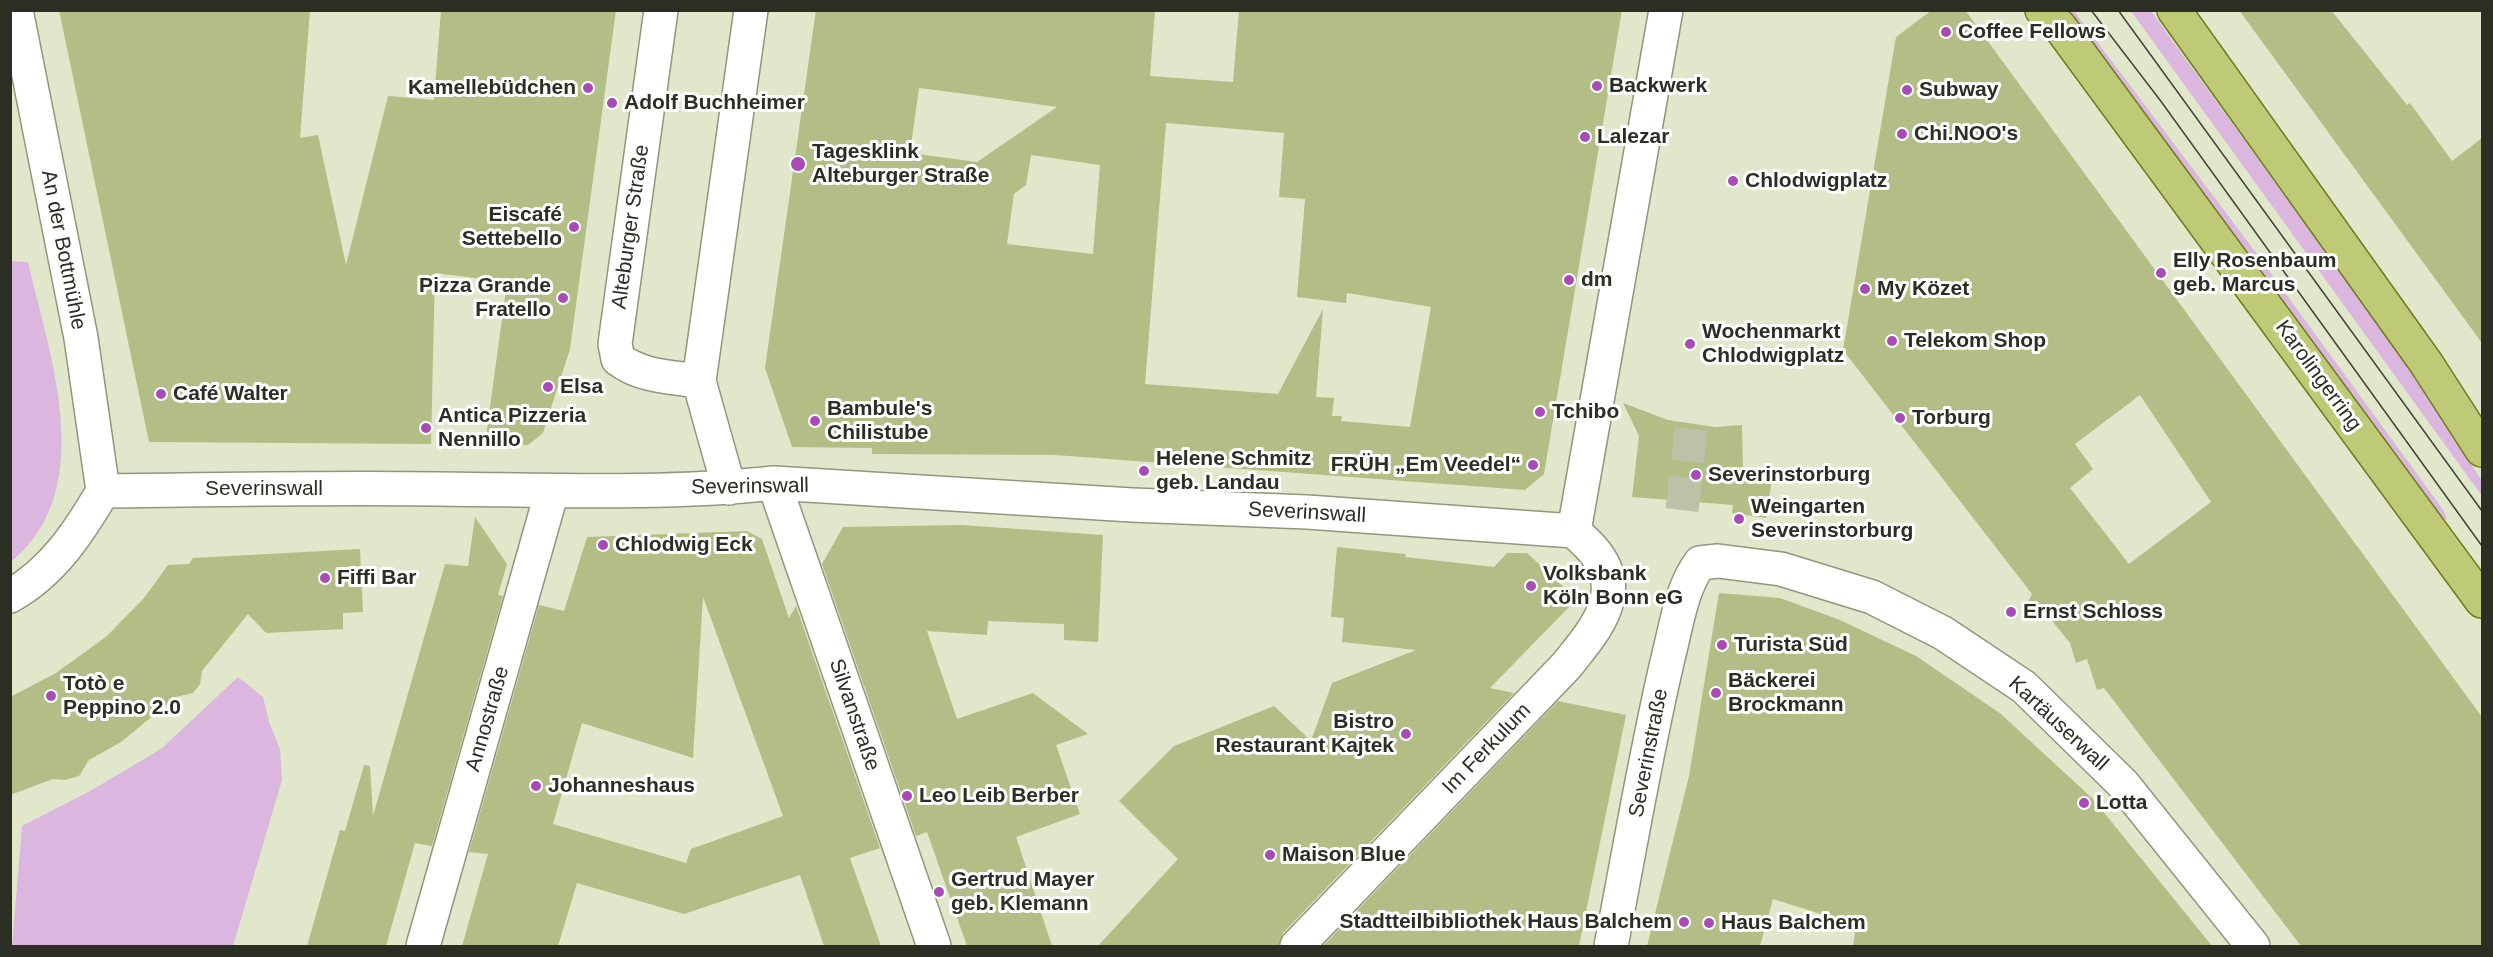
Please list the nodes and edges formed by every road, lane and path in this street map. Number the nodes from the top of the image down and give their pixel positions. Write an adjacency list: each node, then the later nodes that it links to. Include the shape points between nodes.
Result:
1 (16, 10): 11 (street, An der Bottmühle, via 81,338)
2 (661, 10): 7 (street, Alteburger Straße, via 615,344 618,359 632,369)
3 (751, 10): 7 (street)
4 (1666, 10): 13 (street)
5 (2042, 10): 16 (main road, Karolingerring, via 2067,37)
6 (2174, 10): 8 (main road, via 2426,363)
7 (699, 381): 10 (street)
8 (2482, 450)
9 (774, 483): 10 (street, Severinswall); 13 (street, Severinswall); 18 (street, Silvanstraße)
10 (729, 488): 12 (street, Severinswall)
11 (103, 491): 12 (street, Severinswall); 15 (street, via 59,557)
12 (552, 491): 17 (street, Annostraße)
13 (1574, 531): 19 (street, Im Ferkulum, via 1597,555 1610,590 1606,611 1588,638 1567,665)
14 (1700, 563): 20 (street, Severinstraße, via 1689,578 1659,697); 21 (street, Kartäuserwall, via 1718,561 1780,569 1872,597 1943,633 2024,687 2123,784)
15 (10, 596)
16 (2482, 601)
17 (423, 946)
18 (934, 946)
19 (1297, 946)
20 (1611, 946)
21 (2253, 946)

